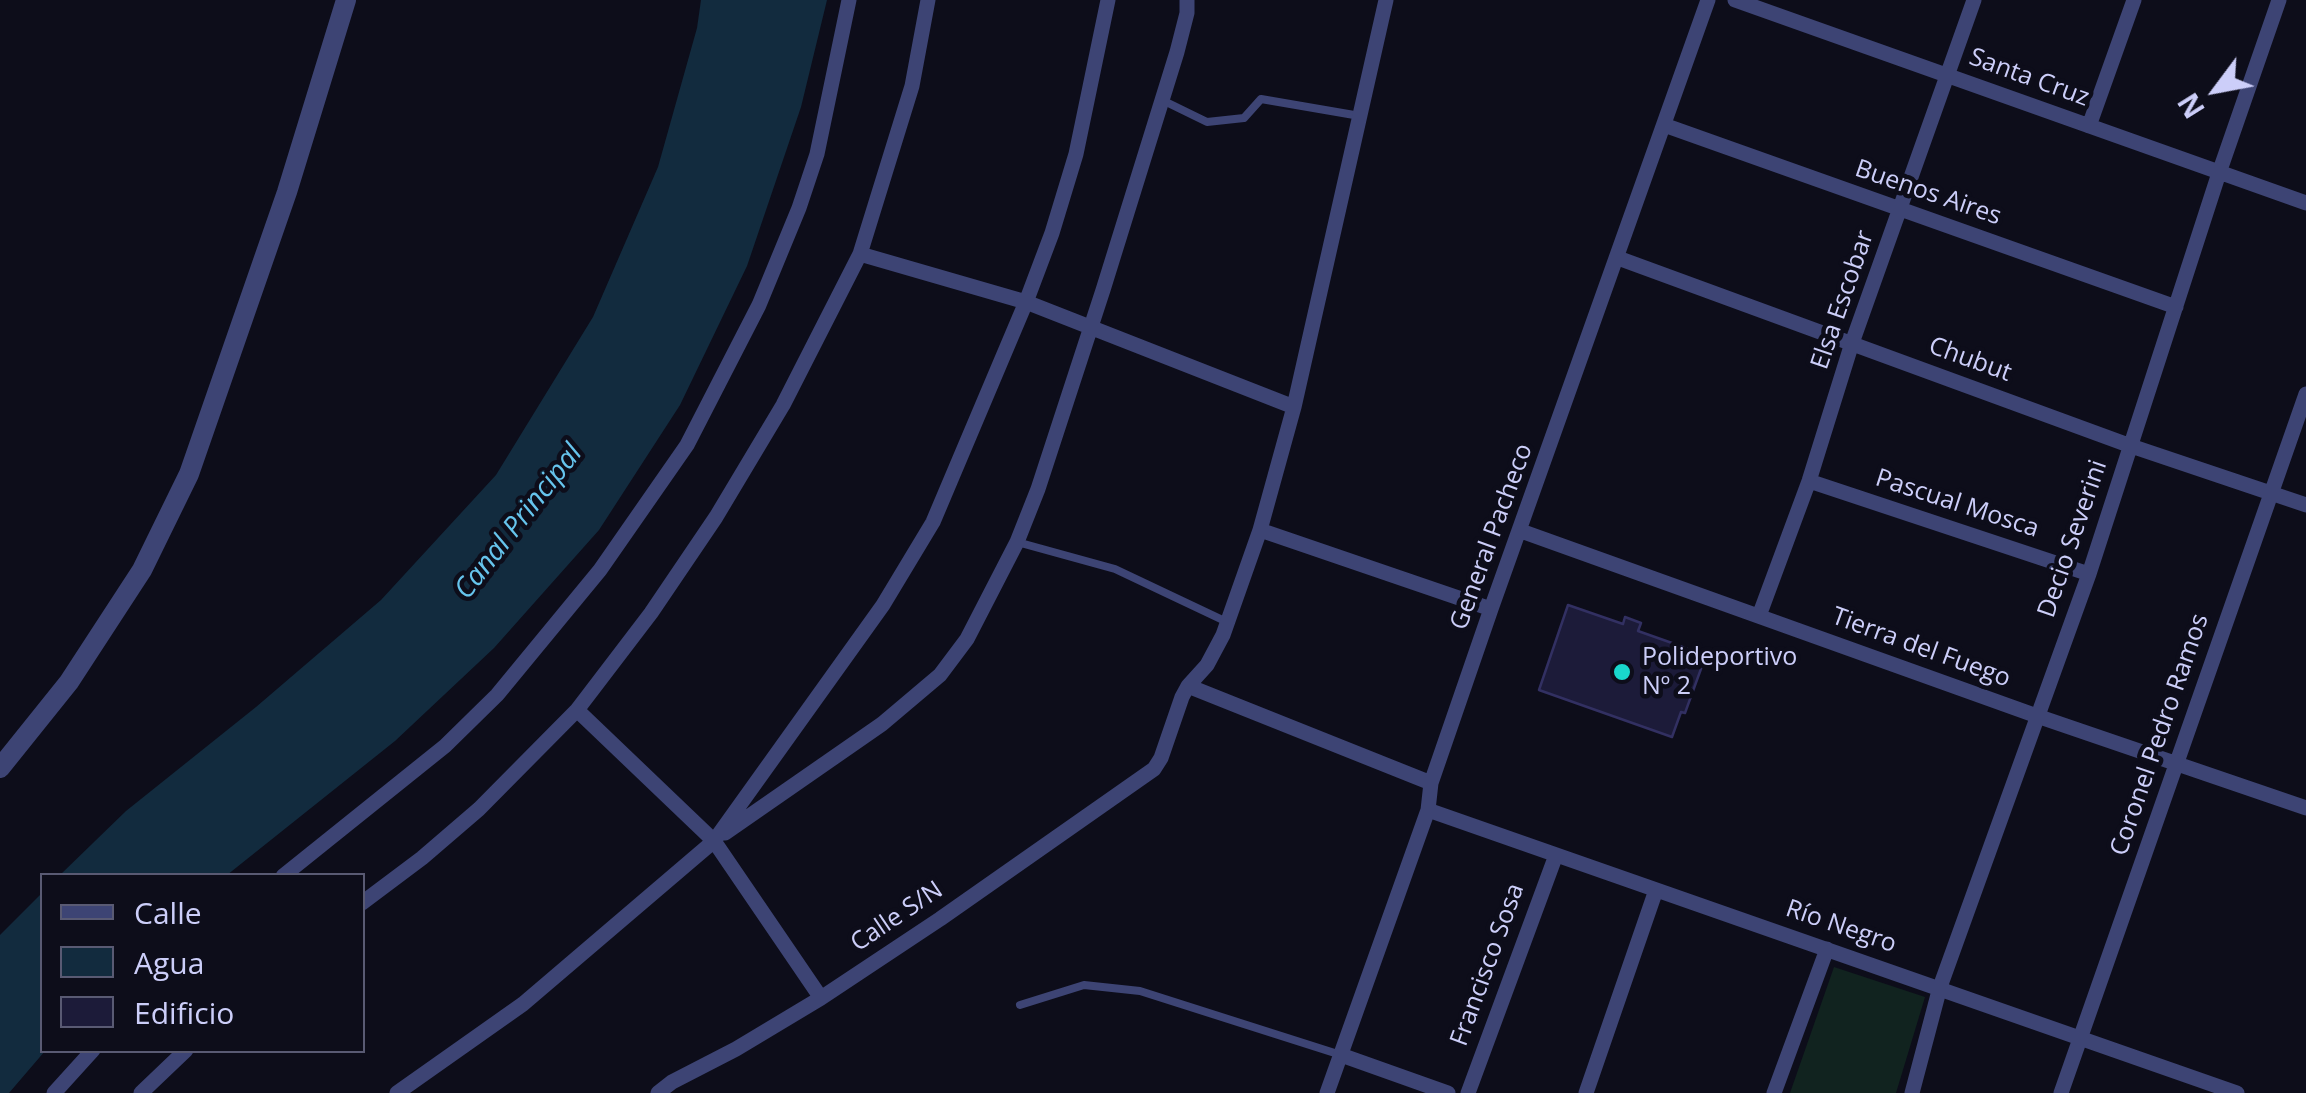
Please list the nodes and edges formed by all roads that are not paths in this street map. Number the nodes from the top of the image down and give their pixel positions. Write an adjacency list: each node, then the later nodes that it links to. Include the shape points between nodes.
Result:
1 (346, 0): 43 (street, via 288,192 189,474 132,586 69,682)
2 (849, 0): 49 (street, via 799,208 759,305 687,445 600,570 497,695 445,746)
3 (928, 0): 20 (street, via 912,86)
4 (1108, 0): 22 (street, via 1076,154)
5 (1187, 0): 13 (street)
6 (1386, 0): 14 (street)
7 (1708, 0): 15 (street, General Pacheco)
8 (1735, 0): 12 (street, Santa Cruz)
9 (1974, 0): 12 (street, Elsa Escobar)
10 (2134, 0): 16 (street)
11 (2279, 0): 17 (street, Decio Severini)
12 (1948, 76): 16 (street, Santa Cruz); 19 (street, Elsa Escobar)
13 (1162, 100): 14 (lane, via 1207,122 1244,118 1261,99); 24 (street)
14 (1360, 116): 27 (street)
15 (1664, 126): 19 (street, Buenos Aires); 21 (street, General Pacheco)
16 (2089, 126): 17 (street, Santa Cruz)
17 (2219, 173): 18 (street, Santa Cruz); 23 (street, Decio Severini)
18 (2306, 203)
19 (1901, 210): 23 (street, Buenos Aires); 25 (street, Elsa Escobar)
20 (860, 254): 22 (street); 40 (street, via 784,405 716,517)
21 (1618, 258): 25 (street, Chubut); 33 (street, General Pacheco)
22 (1026, 302): 24 (street); 47 (street, via 924,537)
23 (2176, 307): 28 (street, Decio Severini)
24 (1092, 326): 27 (street); 34 (street)
25 (1852, 343): 28 (street, Chubut); 29 (street, Elsa Escobar)
26 (2306, 394): 30 (street, Coronel Pedro Ramos)
27 (1294, 407): 32 (street)
28 (2131, 446): 30 (street, Chubut); 35 (street, Decio Severini)
29 (1809, 480): 35 (street, Pascual Mosca); 37 (street, Elsa Escobar)
30 (2271, 494): 31 (street, Chubut); 42 (street, Coronel Pedro Ramos)
31 (2306, 505)
32 (1260, 530): 36 (street); 38 (street)
33 (1521, 531): 36 (street, General Pacheco); 37 (street, Tierra del Fuego)
34 (1017, 542): 38 (lane, via 1115,569); 47 (street, via 967,638 940,674 882,724)
35 (2089, 574): 41 (street, Decio Severini)
36 (1492, 610): 44 (street, General Pacheco)
37 (1759, 616): 41 (street, Tierra del Fuego)
38 (1228, 622): 39 (street)
39 (1188, 686): 44 (street); 54 (street, Calle S/N, via 1154,769)
40 (577, 710): 47 (street); 51 (street, via 479,809)
41 (2037, 716): 42 (street, Tierra del Fuego); 53 (street, Decio Severini)
42 (2177, 762): 45 (street, Tierra del Fuego); 56 (street, Coronel Pedro Ramos)
43 (0, 768)
44 (1432, 783): 46 (street, General Pacheco)
45 (2306, 808)
46 (1428, 810): 48 (street, Río Negro); 59 (street, General Pacheco)
47 (714, 841): 54 (street); 62 (street, via 524,1004)
48 (1556, 855): 50 (street, Río Negro); 66 (street, Francisco Sosa)
49 (287, 873)
50 (1656, 890): 52 (street, Río Negro); 67 (street)
51 (365, 901)
52 (1827, 950): 53 (street, Río Negro); 68 (street)
53 (1940, 988): 56 (street, Río Negro); 69 (street, Decio Severini)
54 (821, 998): 63 (street, Calle S/N)
55 (1020, 1005): 59 (lane, via 1084,986 1140,991)
56 (2080, 1038): 70 (street, Coronel Pedro Ramos); 71 (street, Río Negro)
57 (91, 1053): 60 (street)
58 (183, 1053): 61 (street)
59 (1342, 1055): 64 (street, General Pacheco); 65 (street)
60 (54, 1093)
61 (141, 1093)
62 (397, 1093)
63 (658, 1093)
64 (1327, 1093)
65 (1448, 1093)
66 (1468, 1093)
67 (1586, 1093)
68 (1774, 1093)
69 (1912, 1093)
70 (2060, 1093)
71 (2237, 1093)

